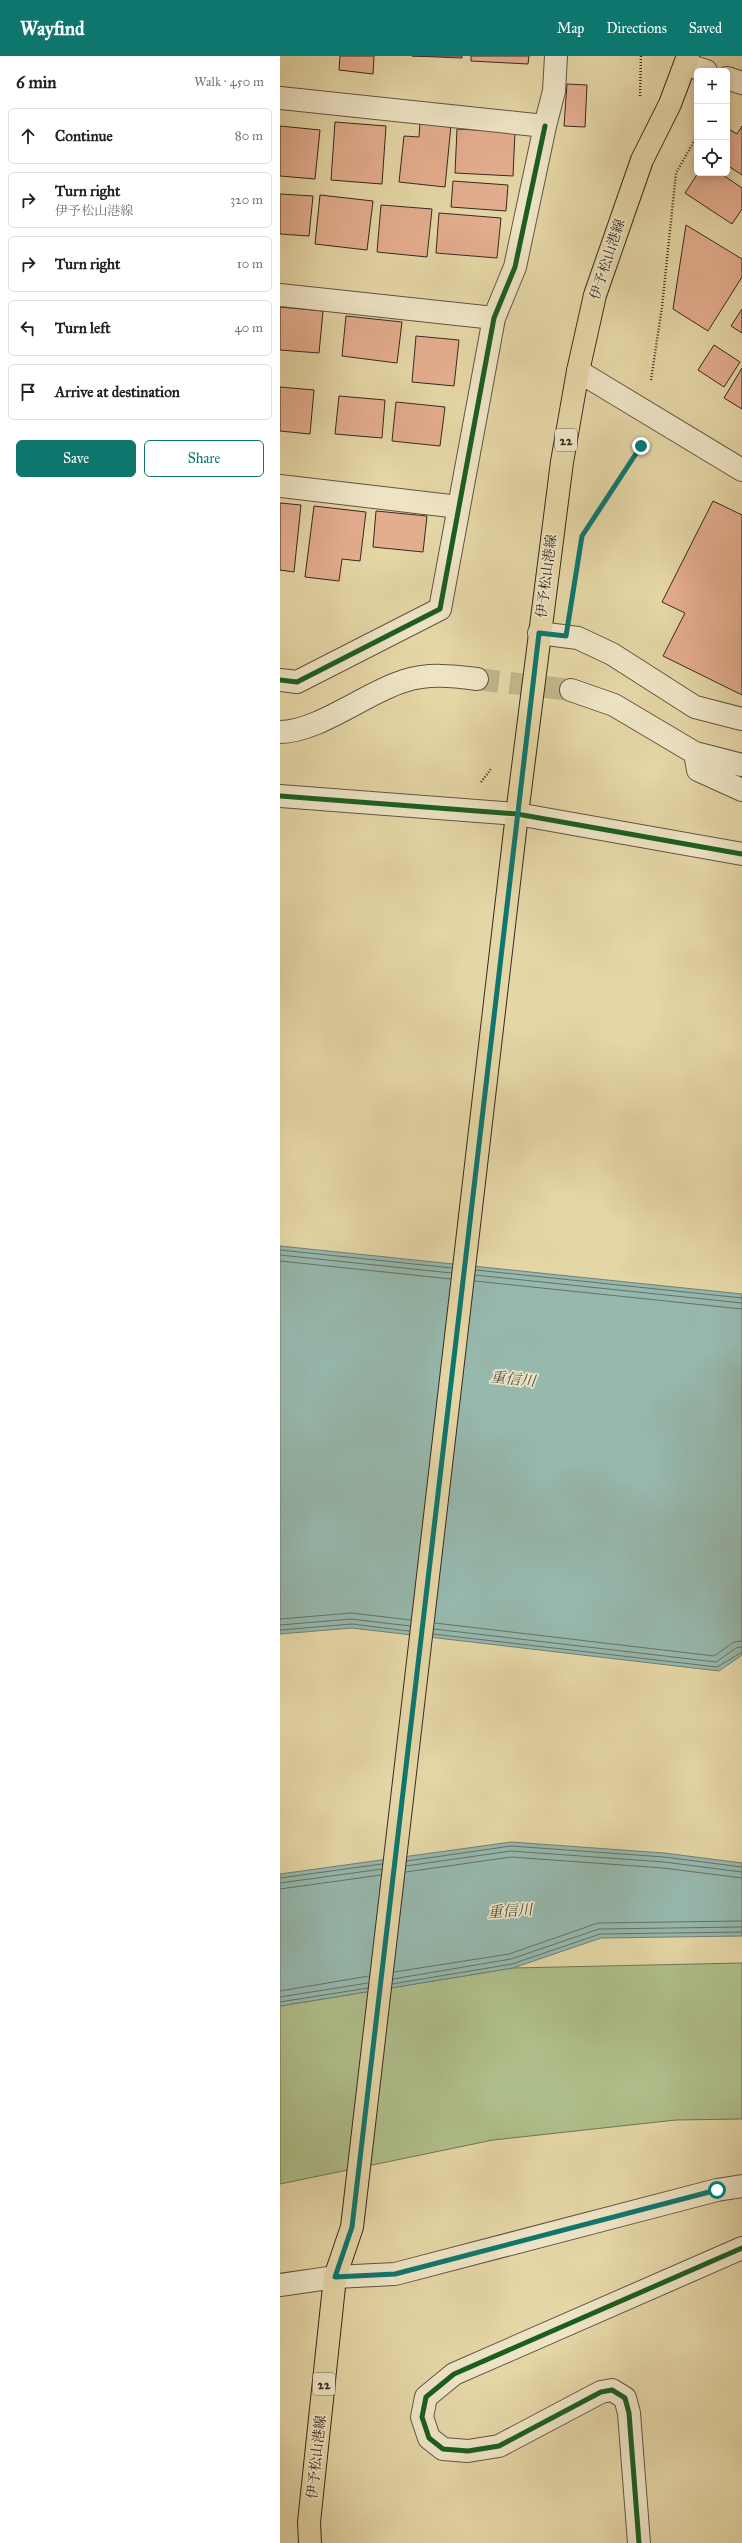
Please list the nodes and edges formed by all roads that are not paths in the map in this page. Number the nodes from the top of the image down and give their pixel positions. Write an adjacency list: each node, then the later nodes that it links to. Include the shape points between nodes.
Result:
1 (556, 56): 7 (street, via 554,92)
2 (687, 60): 3 (street); 10 (main road, 伊予松山港線 / 22, via 670,104 642,160 620,217 595,295)
3 (701, 68)
4 (730, 79): 5 (street)
5 (742, 83)
6 (280, 98): 7 (street)
7 (545, 126): 9 (street, via 515,267)
8 (280, 295): 9 (street)
9 (494, 318): 13 (street)
10 (578, 371): 11 (street); 14 (main road, 伊予松山港線 / 22, via 562,462)
11 (742, 470)
12 (280, 486): 13 (street)
13 (459, 507): 16 (street, via 440,609 297,682)
14 (539, 633): 18 (street, via 578,638 612,654 695,707); 24 (main road, 伊予松山港線 / 22)
15 (477, 679): 19 (street, via 442,675 404,680 336,714 289,732)
16 (280, 680)
17 (571, 690): 20 (street, via 614,705)
18 (742, 718)
19 (280, 732)
20 (695, 753): 21 (street); 22 (street, via 698,770)
21 (742, 765)
22 (742, 790)
23 (280, 796): 24 (street)
24 (517, 814): 25 (street); 28 (main road, 伊予松山港線 / 22, via 352,2227)
25 (742, 854)
26 (742, 2186): 28 (street, via 717,2190 395,2274)
27 (742, 2248): 31 (street, via 454,2374 426,2397 422,2418 429,2438 443,2449 468,2451 499,2446 600,2392 612,2390 625,2398 629,2413)
28 (335, 2277): 29 (street); 30 (main road, 伊予松山港線 / 22, via 309,2522)
29 (280, 2285)
30 (310, 2543)
31 (639, 2543)

